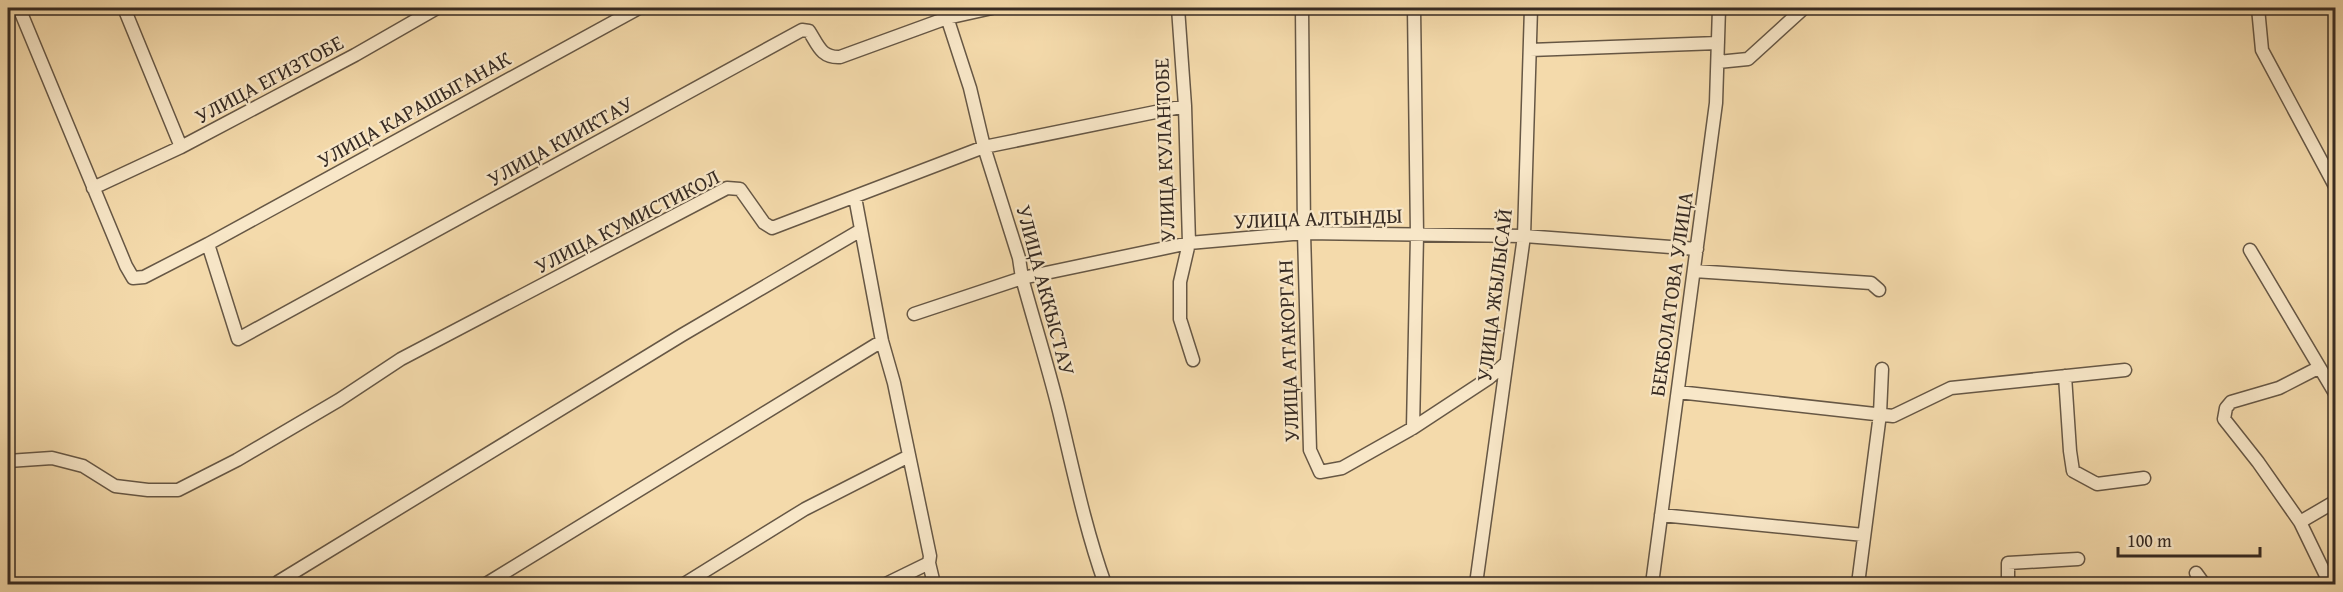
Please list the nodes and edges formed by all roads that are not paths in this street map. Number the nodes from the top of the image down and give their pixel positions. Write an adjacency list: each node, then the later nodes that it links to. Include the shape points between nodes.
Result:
1 (19, 8): 20 (street)
2 (124, 8): 18 (street)
3 (437, 8): 18 (street, УЛИЦА ЕГИЗТОБЕ)
4 (639, 8): 28 (street, УЛИЦА КАРАШЫГАНАК)
5 (993, 8): 13 (street, УЛИЦА КИИКТАУ)
6 (1178, 8): 17 (street, УЛИЦА КУЛАНТОБЕ)
7 (1302, 8): 24 (street, УЛИЦА АТАКОРГАН)
8 (1414, 8): 25 (street)
9 (1531, 8): 15 (street, УЛИЦА ЖЫЛЫСАЙ)
10 (1719, 8): 14 (street, БЕКБОЛАТОВА УЛИЦА)
11 (1804, 8): 16 (street, via 1748,59)
12 (2258, 8): 21 (street, via 2262,50)
13 (946, 13): 19 (street, УЛИЦА АККЫСТАУ); 28 (street, УЛИЦА КИИКТАУ, via 840,57 822,52 809,31 802,30 238,339)
14 (1718, 43): 15 (street); 16 (street, БЕКБОЛАТОВА УЛИЦА)
15 (1530, 50): 26 (street, УЛИЦА ЖЫЛЫСАЙ)
16 (1718, 62): 29 (street, БЕКБОЛАТОВА УЛИЦА)
17 (1185, 106): 19 (street, УЛИЦА КУМИСТИКОЛ); 27 (street, УЛИЦА КУЛАНТОБЕ)
18 (181, 147): 20 (street, УЛИЦА ЕГИЗТОБЕ)
19 (984, 147): 22 (street, УЛИЦА КУМИСТИКОЛ); 32 (street, УЛИЦА АККЫСТАУ)
20 (93, 188): 28 (street, УЛИЦА КАРАШЫГАНАК, via 133,278 144,278)
21 (2336, 188)
22 (855, 197): 23 (street); 47 (street, УЛИЦА КУМИСТИКОЛ, via 772,228 764,224 740,189 727,188 402,359 237,460 178,490 115,486 83,466 52,458)
23 (861, 230): 35 (street); 56 (street)
24 (1304, 233): 25 (street, УЛИЦА АЛТЫНДЫ); 27 (street, УЛИЦА АЛТЫНДЫ); 45 (street, УЛИЦА АТАКОРГАН, via 1310,450 1320,472 1342,468)
25 (1417, 235): 26 (street, УЛИЦА АЛТЫНДЫ); 45 (street)
26 (1524, 236): 29 (street, УЛИЦА АЛТЫНДЫ); 37 (street, УЛИЦА ЖЫЛЫСАЙ)
27 (1189, 243): 32 (street, УЛИЦА АЛТЫНДЫ); 36 (street, УЛИЦА КУЛАНТОБЕ, via 1180,282 1180,319)
28 (208, 244)
29 (1697, 249): 31 (street, БЕКБОЛАТОВА УЛИЦА)
30 (2250, 250): 38 (street)
31 (1694, 271): 33 (street, via 1872,283); 42 (street, БЕКБОЛАТОВА УЛИЦА)
32 (1022, 278): 34 (street, УЛИЦА АЛТЫНДЫ); 61 (street, УЛИЦА АККЫСТАУ)
33 (1879, 290)
34 (914, 314)
35 (882, 341): 46 (street); 57 (street)
36 (1193, 360)
37 (1506, 363): 45 (street, УЛИЦА АТАКОРГАН); 62 (street, УЛИЦА ЖЫЛЫСАЙ)
38 (2318, 368): 43 (street); 51 (street, via 2279,388 2231,402 2224,419)
39 (1882, 369): 44 (street)
40 (2125, 370): 41 (street)
41 (2065, 376): 44 (street, via 1951,388 1893,416); 48 (street, via 2073,471 2097,484)
42 (1678, 392): 44 (street); 50 (street, БЕКБОЛАТОВА УЛИЦА)
43 (2336, 395)
44 (1880, 414): 52 (street)
45 (1413, 428)
46 (909, 456): 54 (street, via 930,556); 58 (street, via 805,509)
47 (8, 461)
48 (2144, 478)
49 (2336, 501): 51 (street)
50 (1662, 515): 52 (street); 63 (street, БЕКБОЛАТОВА УЛИЦА)
51 (2300, 522): 67 (street)
52 (1864, 535): 64 (street)
53 (2078, 559): 65 (street, via 2008,563)
54 (928, 563): 59 (street); 60 (street)
55 (2196, 573): 66 (street)
56 (278, 582)
57 (486, 585)
58 (684, 585)
59 (886, 585)
60 (934, 585)
61 (1105, 585)
62 (1476, 585)
63 (1652, 585)
64 (1858, 585)
65 (2008, 585)
66 (2204, 585)
67 (2330, 585)

